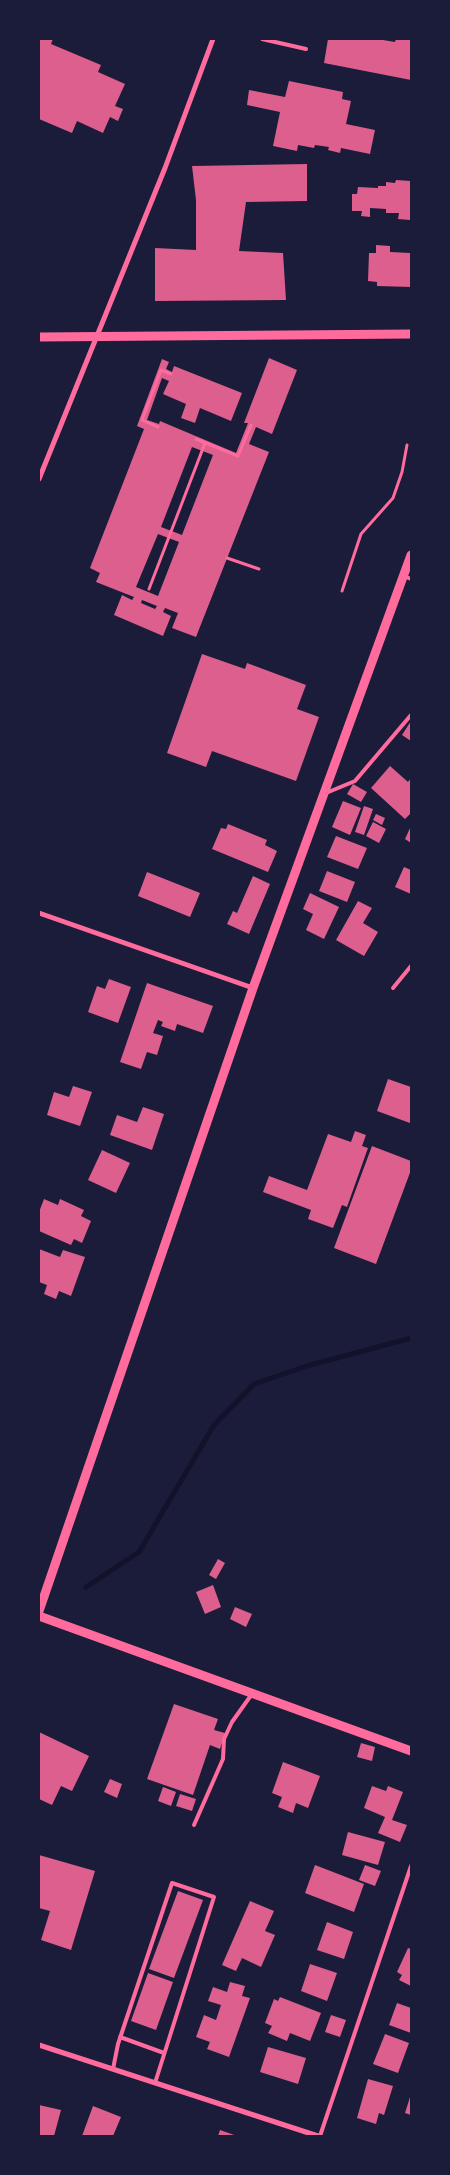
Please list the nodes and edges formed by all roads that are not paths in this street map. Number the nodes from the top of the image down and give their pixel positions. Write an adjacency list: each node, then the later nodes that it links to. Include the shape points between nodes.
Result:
1 (213, 39): 6 (street)
2 (262, 39): 3 (lane)
3 (306, 49)
4 (411, 334): 6 (street)
5 (39, 337): 6 (street)
6 (97, 338): 7 (street)
7 (39, 479)
8 (411, 555): 9 (street)
9 (407, 577): 11 (street)
10 (411, 715): 11 (lane, via 355,781)
11 (323, 794): 14 (street)
12 (39, 913): 14 (street)
13 (411, 966): 15 (lane)
14 (253, 988): 16 (street)
15 (393, 988)
16 (39, 1611)
17 (39, 1616): 18 (street)
18 (252, 1694): 19 (street); 20 (lane, via 224,1739 223,1758)
19 (411, 1751)
20 (194, 1825)
21 (411, 1866): 27 (lane)
22 (120, 2038): 24 (lane); 24 (lane, via 172,1883 214,1897); 25 (lane)
23 (39, 2045): 25 (street)
24 (164, 2053): 26 (lane)
25 (113, 2070): 26 (street)
26 (155, 2083): 27 (street)
27 (319, 2136)

